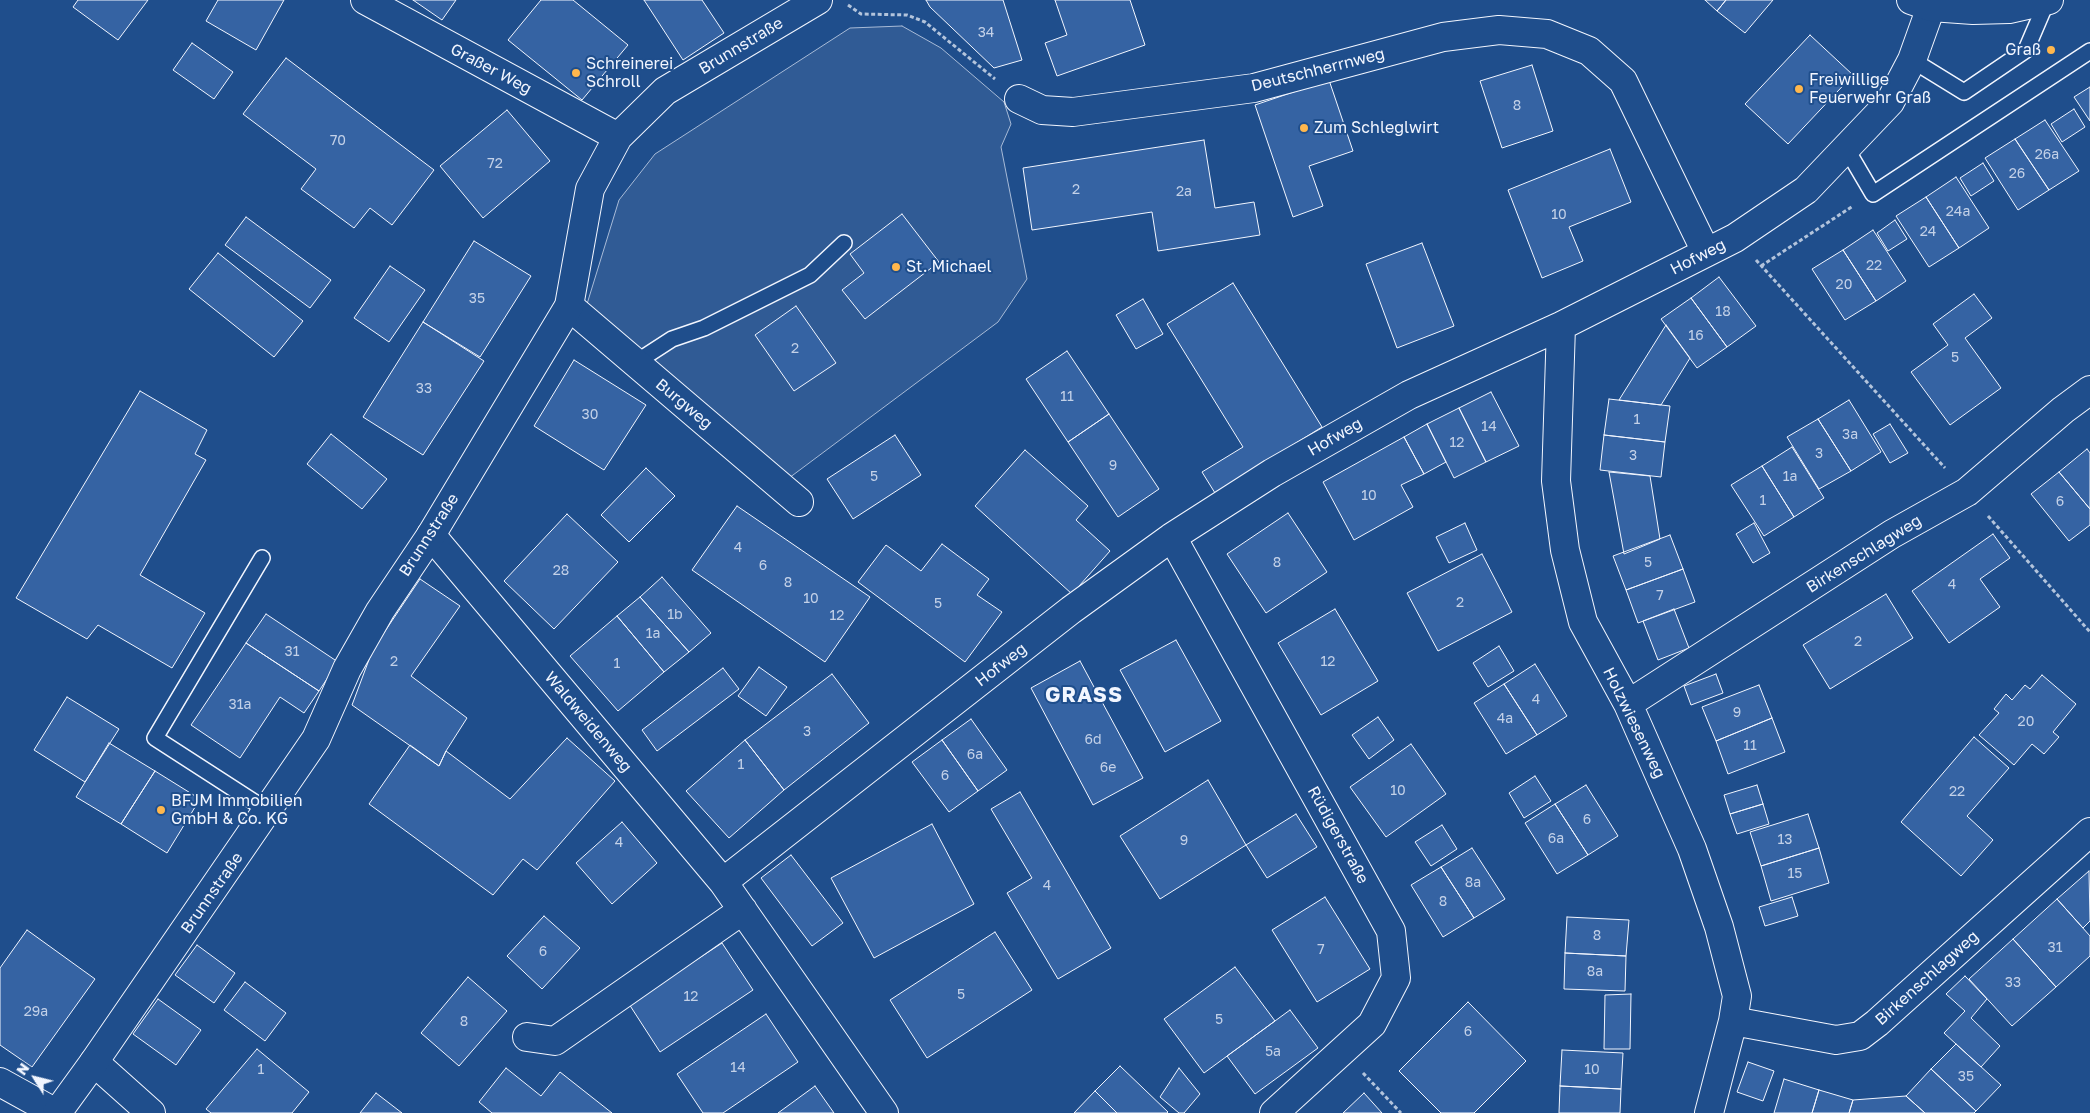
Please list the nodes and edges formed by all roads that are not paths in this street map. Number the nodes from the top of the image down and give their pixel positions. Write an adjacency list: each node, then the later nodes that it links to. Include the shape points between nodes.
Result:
1 (365, 0): 8 (street, Graßer Weg)
2 (818, 0): 8 (street, Brunnstraße, via 665,91)
3 (2048, 0): 4 (street, via 2009,9 1973,10); 6 (lane, via 2026,50 1964,92)
4 (1921, 3): 6 (street, Hofweg)
5 (2090, 51): 9 (lane, via 1873,194)
6 (1912, 60): 9 (street, Hofweg, via 1890,102)
7 (1019, 98): 11 (street, Deutschherrnweg, via 1042,110 1073,112 1254,88 1443,37 1499,30 1547,34 1589,50 1623,81)
8 (618, 137): 12 (street, Brunnstraße, via 590,190)
9 (1846, 148): 11 (street, Hofweg, via 1806,190 1735,238)
10 (844, 243): 14 (lane, via 810,275 704,328 672,339)
11 (1706, 252): 13 (street, Hofweg)
12 (569, 306): 14 (street, Burgweg); 17 (street, Brunnstraße)
13 (1561, 326): 18 (street, Hofweg, via 1409,395 1272,473); 20 (street, Holzwiesenweg, via 1556,481 1565,550 1583,622)
14 (635, 363): 16 (street, Burgweg)
15 (2090, 390): 20 (street, Birkenschlagweg, via 1967,492 1892,534)
16 (799, 502)
17 (431, 535): 21 (street, Brunnstraße, via 380,611 347,669 316,739); 23 (street, Waldweidenweg)
18 (1172, 538): 23 (street, Hofweg, via 1071,610); 32 (street, Rüdigerstraße, via 1391,932 1396,978 1372,1024)
19 (262, 558): 21 (lane, via 155,738)
20 (1628, 704): 25 (street, Holzwiesenweg, via 1692,849 1716,918 1737,996)
21 (268, 811): 27 (street, Brunnstraße)
22 (2090, 832): 25 (street, Birkenschlagweg, via 1860,1036 1836,1040)
23 (723, 882): 24 (street, Waldweidenweg)
24 (743, 910): 26 (street, via 555,1041); 31 (street, Waldweidenweg)
25 (1733, 1021): 33 (street, Holzwiesenweg)
26 (526, 1037)
27 (94, 1062): 29 (street, Brunnstraße); 30 (street)
28 (0, 1082): 29 (street, Brunnstraße)
29 (57, 1113)
30 (152, 1113)
31 (884, 1113)
32 (1274, 1113)
33 (1709, 1113)

